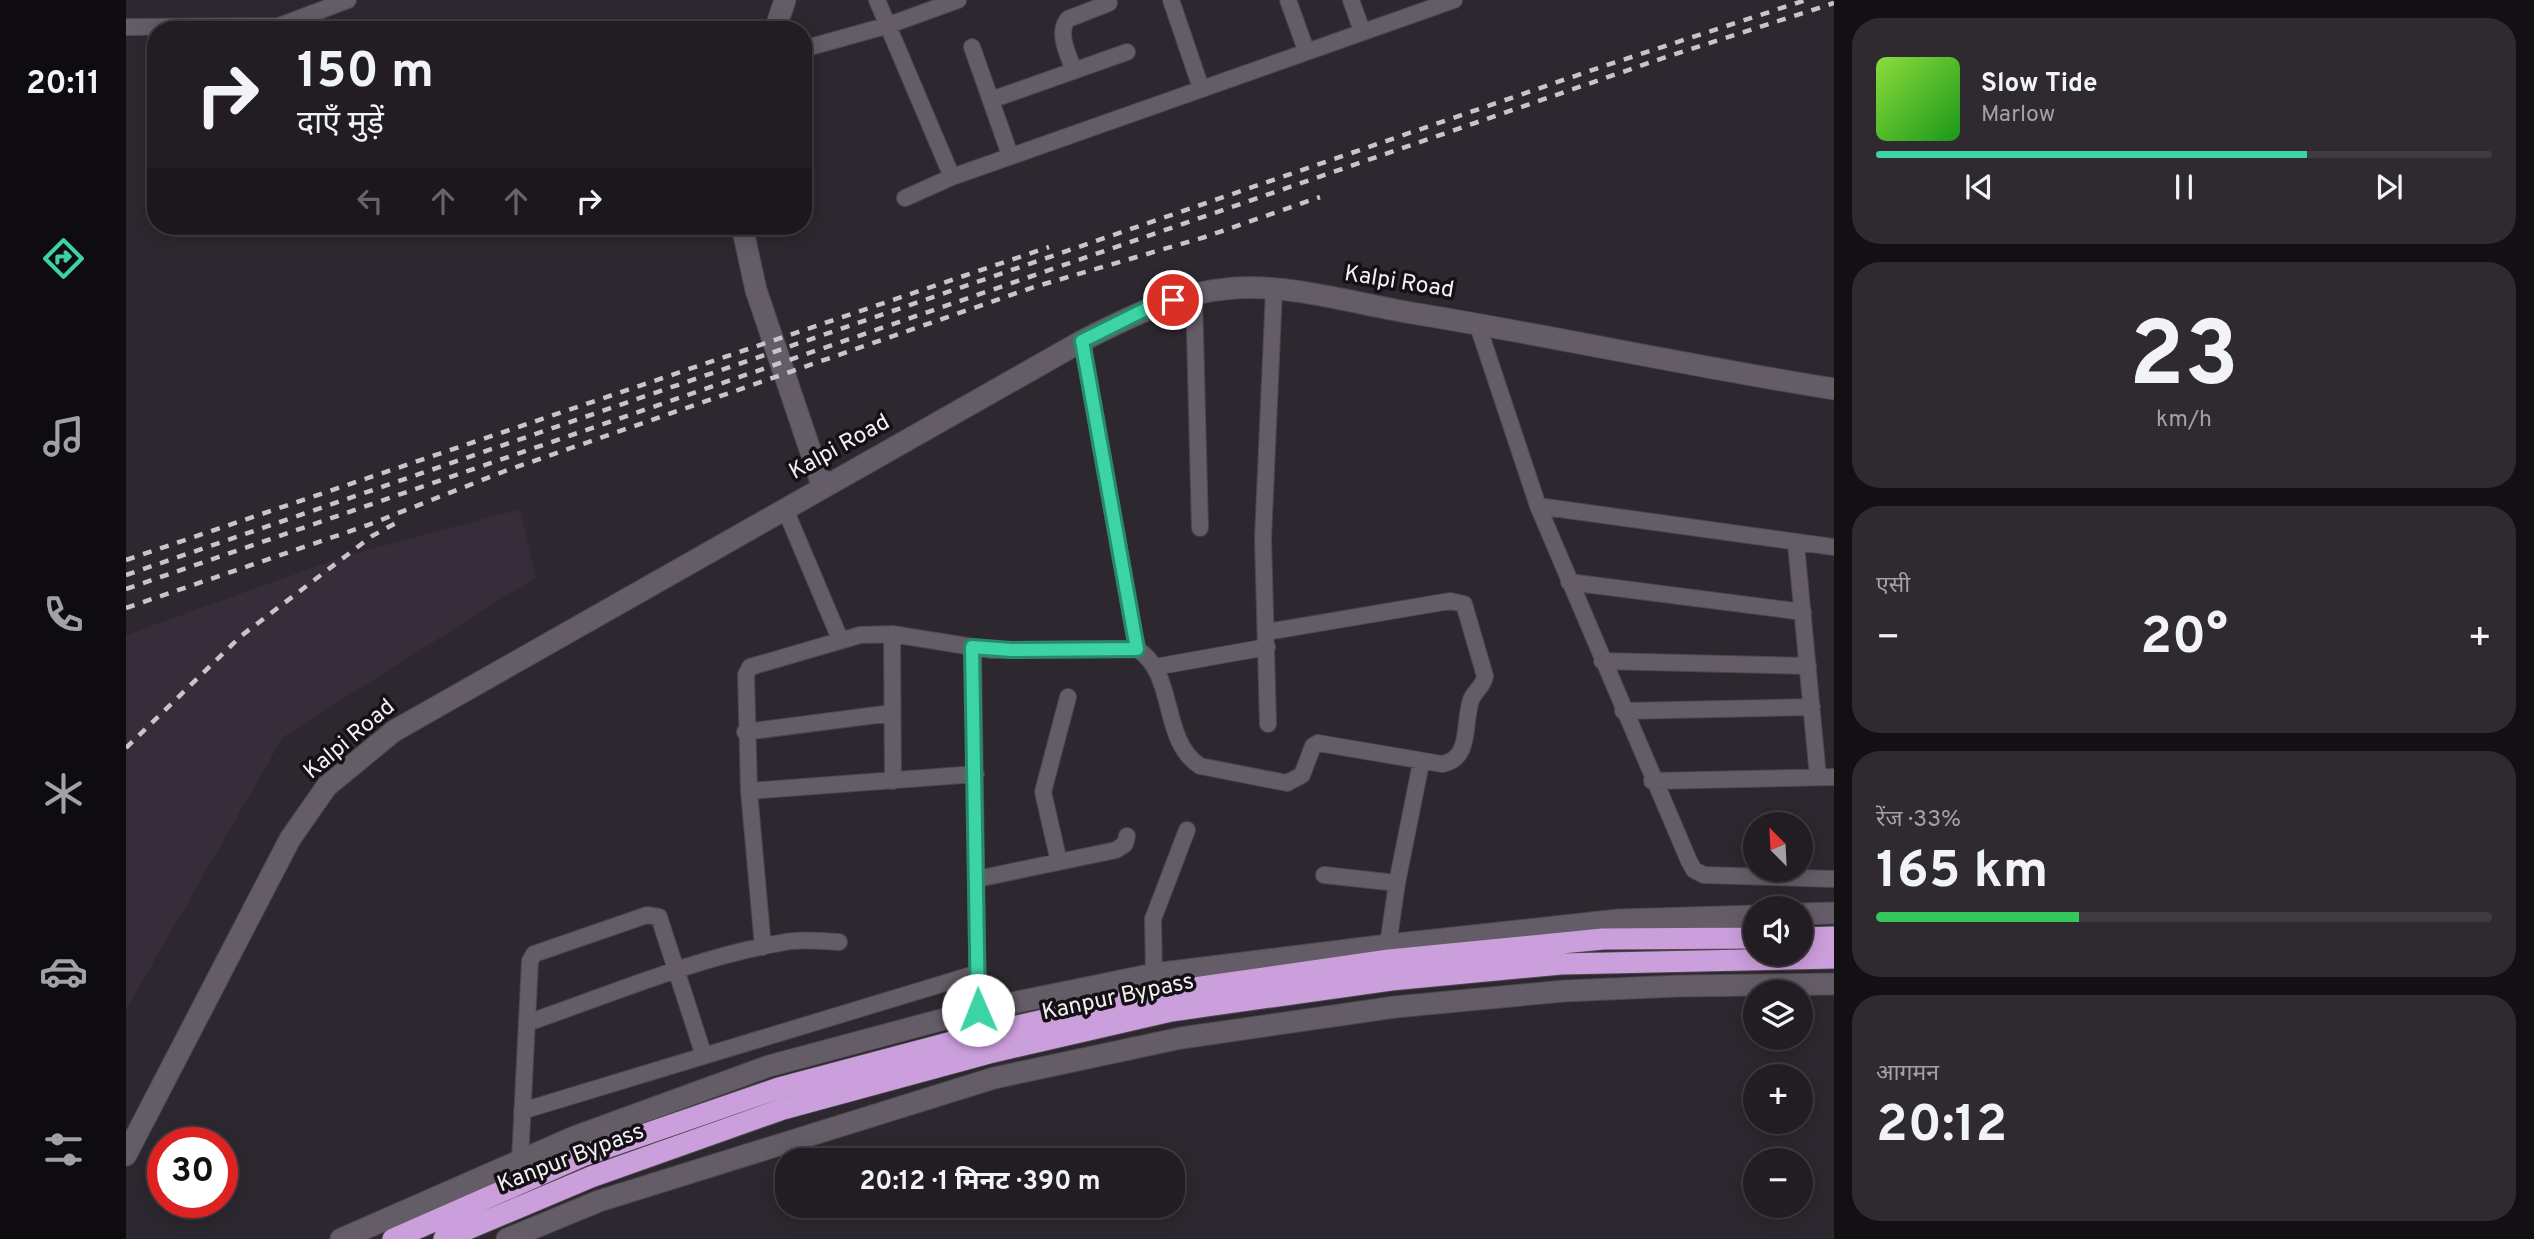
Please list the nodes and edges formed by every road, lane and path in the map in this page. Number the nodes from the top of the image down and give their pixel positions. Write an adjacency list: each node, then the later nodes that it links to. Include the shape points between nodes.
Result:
1 (348, 0): 10 (street)
2 (785, 0): 11 (main road)
3 (877, 0): 12 (street)
4 (1171, 0): 21 (street)
5 (1288, 0): 18 (street)
6 (1351, 0): 15 (street)
7 (1454, 0): 15 (street)
8 (953, 1): 12 (street)
9 (1109, 3): 20 (street, via 1063,25)
10 (292, 21)
11 (778, 21)
12 (888, 25): 16 (street); 24 (street)
13 (126, 27): 14 (street)
14 (147, 27)
15 (1362, 31): 18 (street)
16 (812, 46)
17 (972, 47): 22 (street)
18 (1306, 50): 21 (street)
19 (1127, 52): 20 (street)
20 (1074, 71): 22 (street)
21 (1201, 88): 23 (street)
22 (991, 100): 23 (street)
23 (1010, 155): 24 (street)
24 (951, 177): 25 (street)
25 (905, 198)
26 (744, 235): 32 (main road, via 756,290)
27 (1275, 290): 28 (main road, Kalpi Road, via 1236,288); 29 (main road, Kalpi Road); 42 (street, via 1263,538)
28 (1194, 294): 30 (main road, Kalpi Road, via 1152,306); 35 (street)
29 (1477, 323): 31 (main road, Kalpi Road); 33 (street)
30 (1082, 341): 32 (main road, Kalpi Road); 44 (street)
31 (1834, 389)
32 (823, 488): 34 (main road, Kalpi Road)
33 (1538, 506): 36 (street); 38 (street)
34 (785, 509): 41 (street); 87 (main road, Kalpi Road, via 394,731 327,786 290,839)
35 (1200, 528)
36 (1797, 544): 37 (street); 39 (street)
37 (1834, 547)
38 (1569, 582): 39 (street); 45 (street)
39 (1803, 612): 46 (street)
40 (891, 634): 41 (street); 43 (street); 51 (street)
41 (840, 639): 53 (street, via 750,667 746,675)
42 (1267, 639): 47 (street); 52 (street); 54 (street, via 1450,601 1464,604 1484,682 1471,700 1458,758 1442,764)
43 (972, 647): 44 (street); 55 (street)
44 (1137, 649): 47 (street)
45 (1602, 661): 46 (street); 50 (street)
46 (1808, 666): 49 (street)
47 (1155, 667): 54 (street, via 1179,742 1200,766 1293,782 1302,775 1313,746 1324,742)
48 (1068, 697): 62 (street, via 1043,792)
49 (1812, 707): 50 (street); 56 (street)
50 (1623, 711): 58 (street)
51 (892, 713): 53 (street); 57 (street)
52 (1268, 724)
53 (746, 732): 59 (street)
54 (1422, 763): 66 (street)
55 (976, 774): 57 (street); 64 (street)
56 (1826, 777): 58 (street)
57 (892, 781): 59 (street)
58 (1652, 781): 65 (street, via 1689,861 1704,875)
59 (749, 791): 77 (street)
60 (1187, 830): 81 (street, via 1151,928)
61 (1128, 836): 62 (street, via 1116,850)
62 (1059, 862): 64 (street)
63 (1324, 875): 66 (street)
64 (977, 879): 80 (street)
65 (1834, 879)
66 (1397, 883): 76 (street)
67 (1834, 913): 68 (main road)
68 (1813, 914)
69 (1743, 917): 70 (main road)
70 (1622, 929): 71 (highway, Kanpur Bypass); 72 (highway, Kanpur Bypass)
71 (1600, 931): 76 (main road); 90 (highway, Kanpur Bypass, via 1173,991 986,1033 779,1088 585,1155)
72 (1743, 937)
73 (1834, 937): 74 (highway)
74 (1813, 938)
75 (839, 942): 77 (street, via 795,941)
76 (1388, 945): 81 (main road)
77 (762, 947): 79 (street)
78 (1834, 958): 91 (highway, Kanpur Bypass, via 1624,961 1391,980 1171,1011 989,1052 783,1109 591,1177)
79 (678, 971): 84 (street); 84 (street, via 663,923 654,914 541,950 530,961); 85 (street)
80 (978, 972): 83 (street); 85 (street)
81 (1154, 974): 83 (main road)
82 (1834, 984): 92 (main road, via 1643,987 1395,1007 1181,1038 994,1078 599,1201)
83 (978, 1010): 88 (main road, via 769,1066)
84 (527, 1023): 86 (street)
85 (704, 1056): 86 (street)
86 (522, 1111): 88 (street)
87 (126, 1155)
88 (520, 1160): 89 (main road)
89 (341, 1239)
90 (393, 1239)
91 (444, 1239)
92 (507, 1239)

